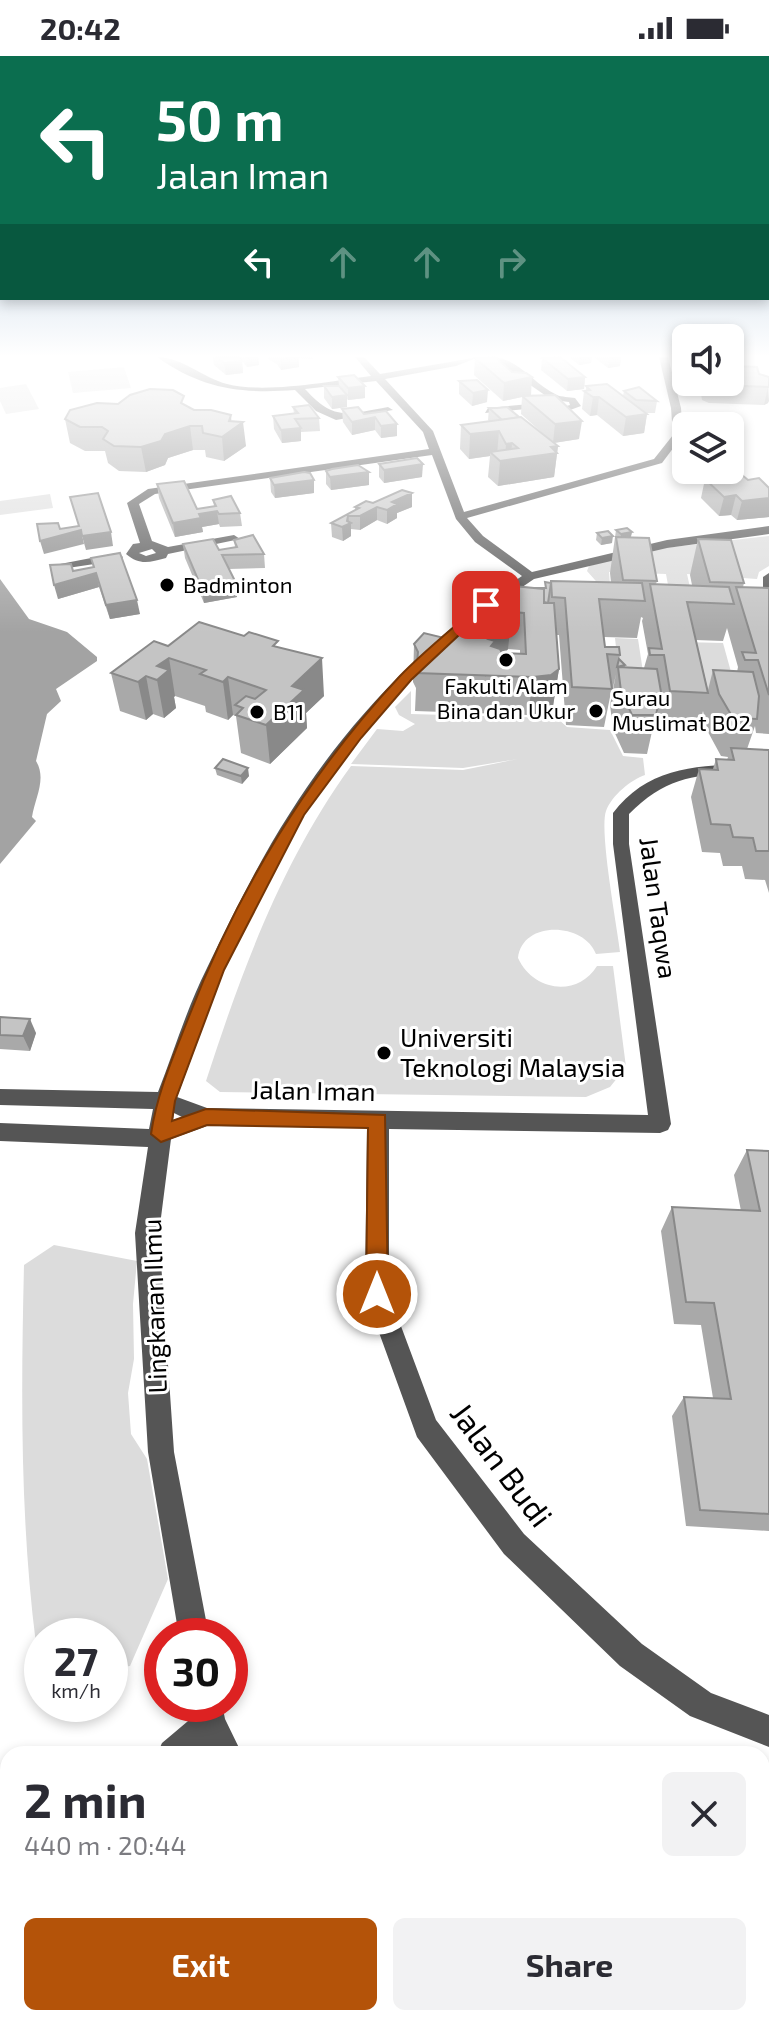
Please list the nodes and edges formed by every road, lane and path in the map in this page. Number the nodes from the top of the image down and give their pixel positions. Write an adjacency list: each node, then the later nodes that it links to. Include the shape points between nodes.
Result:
1 (667, 449): 3 (street)
2 (436, 451): 7 (street); 9 (street, via 152,491 133,503)
3 (658, 461): 4 (street); 7 (street)
4 (672, 464)
5 (744, 484): 6 (street)
6 (769, 491)
7 (460, 517): 14 (street, via 479,539)
8 (769, 530): 14 (street, Lingkaran Ilmu, via 667,544)
9 (147, 545): 10 (street); 12 (street)
10 (164, 551): 11 (street, via 232,535); 12 (street, via 150,559)
11 (242, 552)
12 (132, 554): 13 (street)
13 (61, 567)
14 (530, 576): 19 (street, Lingkaran Ilmu, via 476,612 406,677 297,814 215,970)
15 (769, 577): 16 (street)
16 (769, 589)
17 (769, 770): 22 (street, Jalan Taqwa, via 704,770 668,777 650,784 621,813)
18 (0, 1097): 19 (street)
19 (165, 1101): 20 (street); 24 (street, Lingkaran Ilmu)
20 (206, 1117): 21 (street, Jalan Iman); 24 (street)
21 (378, 1121): 22 (street, Jalan Iman); 28 (street, Jalan Budi, via 377,1294 426,1428 514,1544 631,1655 701,1705)
22 (660, 1124)
23 (0, 1132): 24 (street, via 149,1138)
24 (161, 1134): 25 (street, Lingkaran Ilmu, via 147,1233 161,1452)
25 (191, 1618)
26 (200, 1722): 29 (street)
27 (212, 1722): 30 (street)
28 (769, 1731)
29 (180, 1746)
30 (222, 1746)

